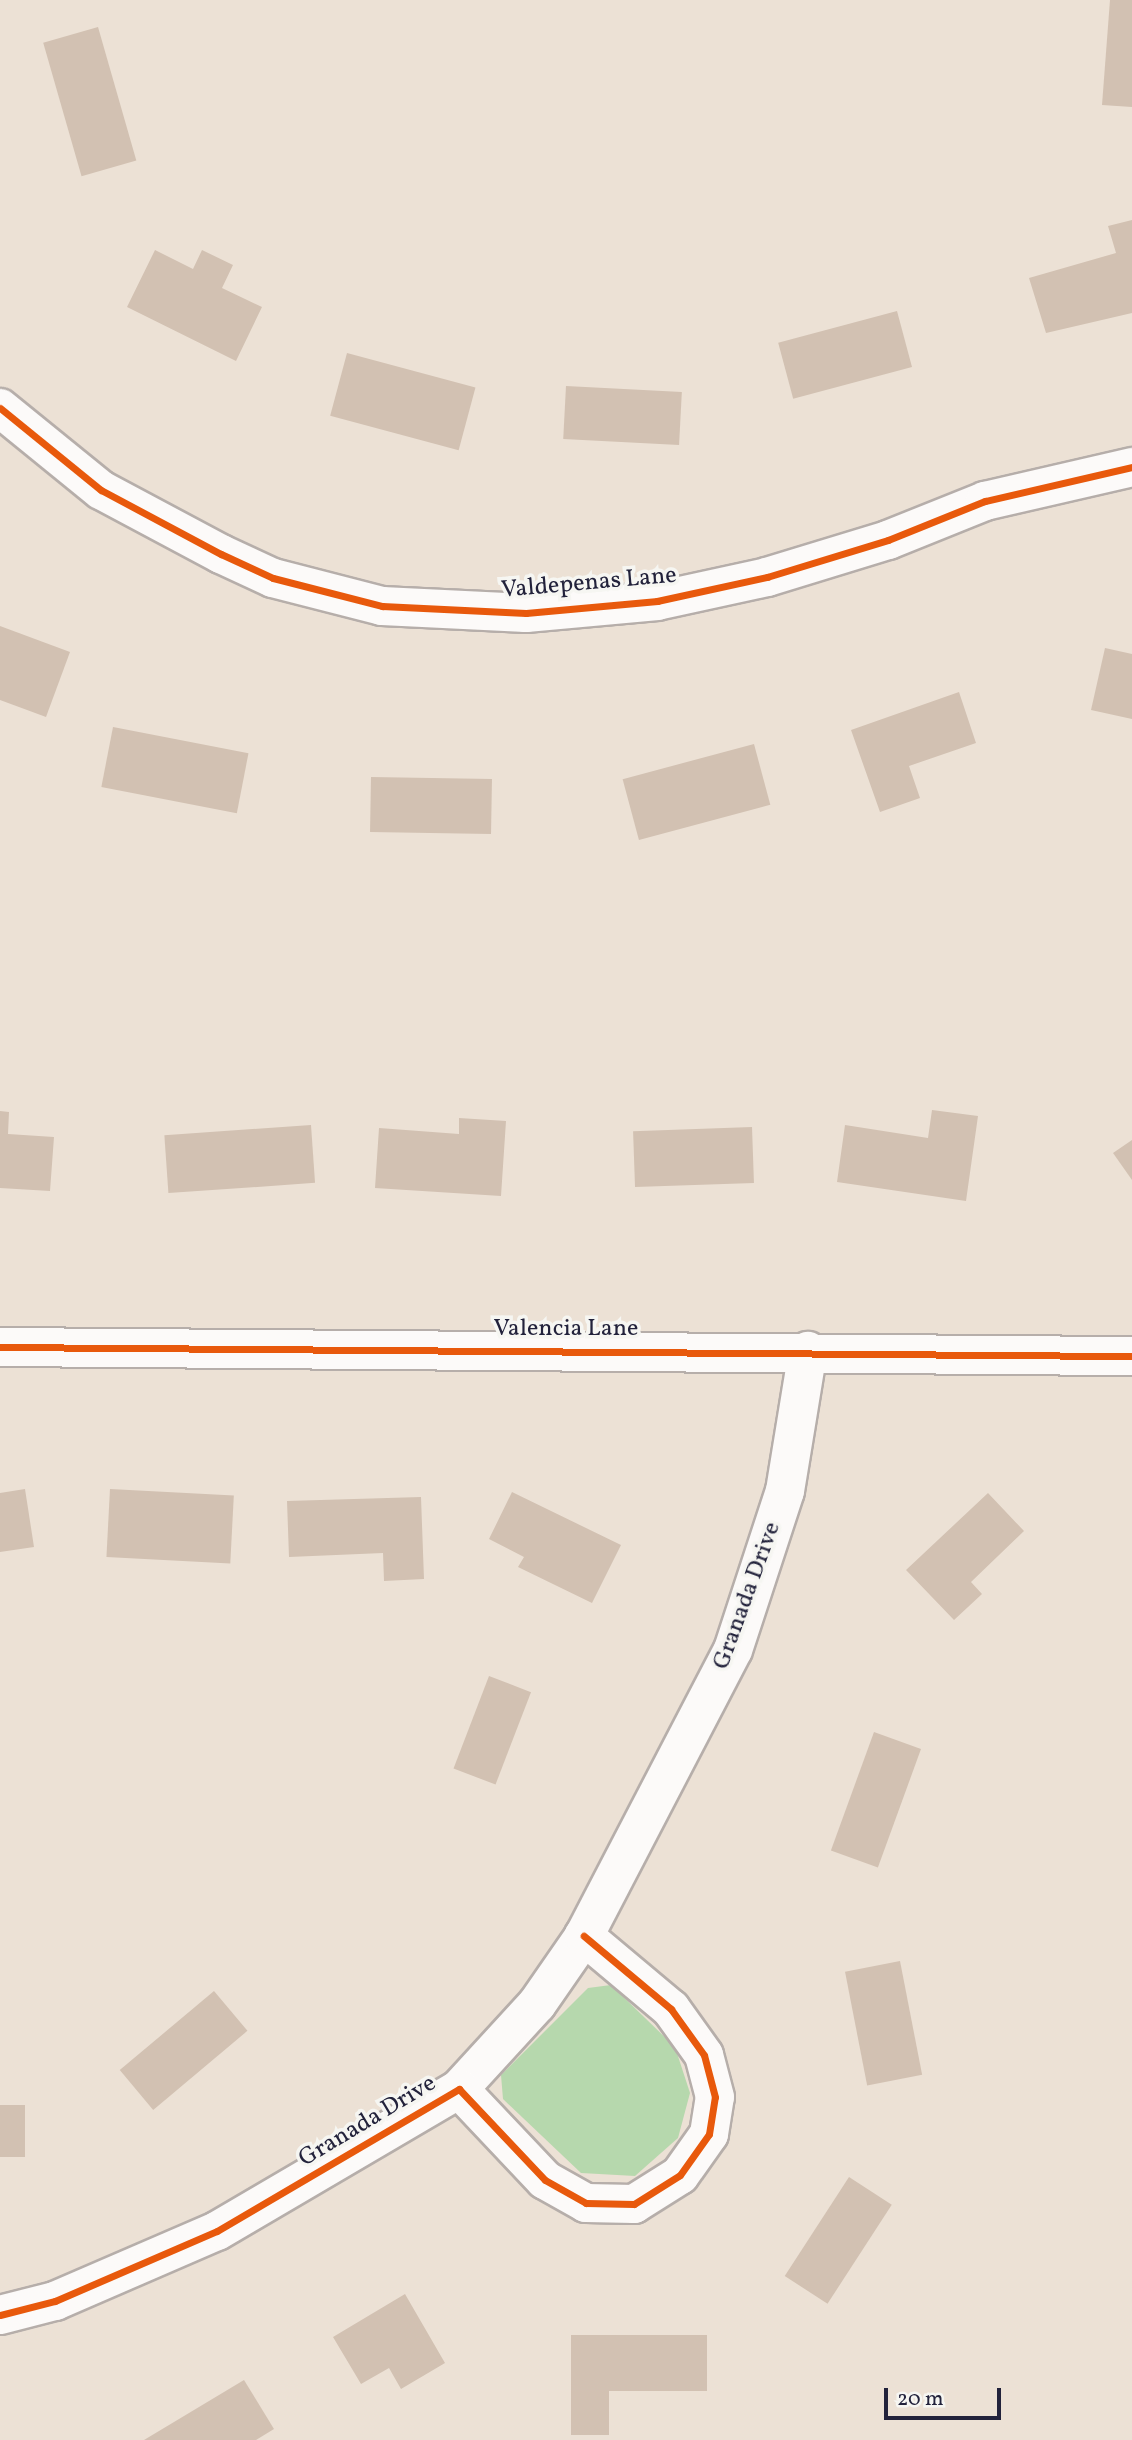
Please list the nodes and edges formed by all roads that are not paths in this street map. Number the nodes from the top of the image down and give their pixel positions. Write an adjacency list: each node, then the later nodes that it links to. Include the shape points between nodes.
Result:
1 (0, 408): 2 (street, Valdepenas Lane, via 101,490 220,554 273,578 395,607 526,613 657,601 779,573 985,501)
2 (1132, 467)
3 (0, 1347): 4 (street, Valencia Lane)
4 (808, 1351): 5 (street, Valencia Lane); 6 (street, Granada Drive, via 785,1491 733,1650)
5 (1132, 1356)
6 (584, 1936): 7 (street, Granada Drive, via 537,2004); 7 (street, Granada Drive, via 671,2008 704,2055 715,2097 709,2134 680,2175 634,2204 586,2203 545,2179)
7 (459, 2089): 8 (street, Granada Drive, via 217,2231 55,2301)
8 (0, 2315)

